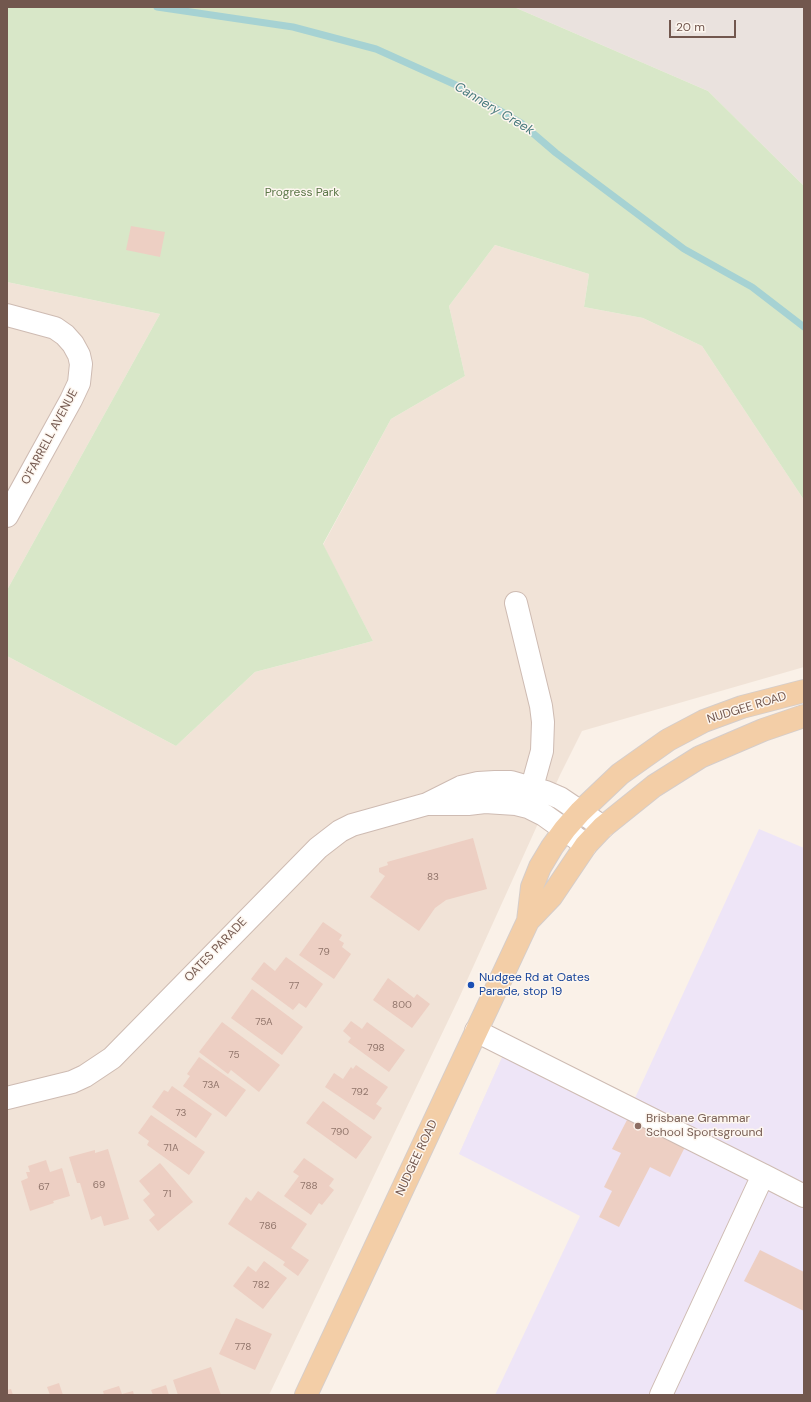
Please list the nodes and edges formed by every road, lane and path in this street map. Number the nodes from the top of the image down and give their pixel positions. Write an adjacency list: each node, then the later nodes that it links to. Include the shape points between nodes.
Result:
1 (7, 315): 2 (street, O'FARRELL AVENUE, via 55,328 73,344 81,364 79,383 71,400)
2 (7, 516)
3 (516, 603): 6 (street, via 543,722 542,751)
4 (804, 691): 8 (main road, NUDGEE ROAD, via 704,721 668,740 620,774)
5 (804, 716): 9 (main road, NUDGEE ROAD, via 763,730 700,757 654,786)
6 (532, 787): 7 (street, OATES PARADE, via 511,782 478,783 461,787); 8 (street, OATES PARADE, via 560,798)
7 (427, 804): 10 (street, OATES PARADE, via 516,804 541,813); 14 (street, OATES PARADE, via 352,825 329,838 241,924 112,1058 72,1082)
8 (580, 812): 9 (street, OATES PARADE); 10 (main road, NUDGEE ROAD)
9 (603, 827): 11 (main road, NUDGEE ROAD)
10 (565, 829): 11 (street, OATES PARADE); 12 (main road, NUDGEE ROAD, via 540,868 532,887)
11 (586, 845): 12 (main road, NUDGEE ROAD, via 551,897)
12 (528, 921): 13 (main road, NUDGEE ROAD)
13 (476, 1031): 15 (street); 17 (main road, NUDGEE ROAD)
14 (7, 1098)
15 (763, 1175): 16 (street); 18 (street)
16 (804, 1196)
17 (306, 1395)
18 (661, 1395)

